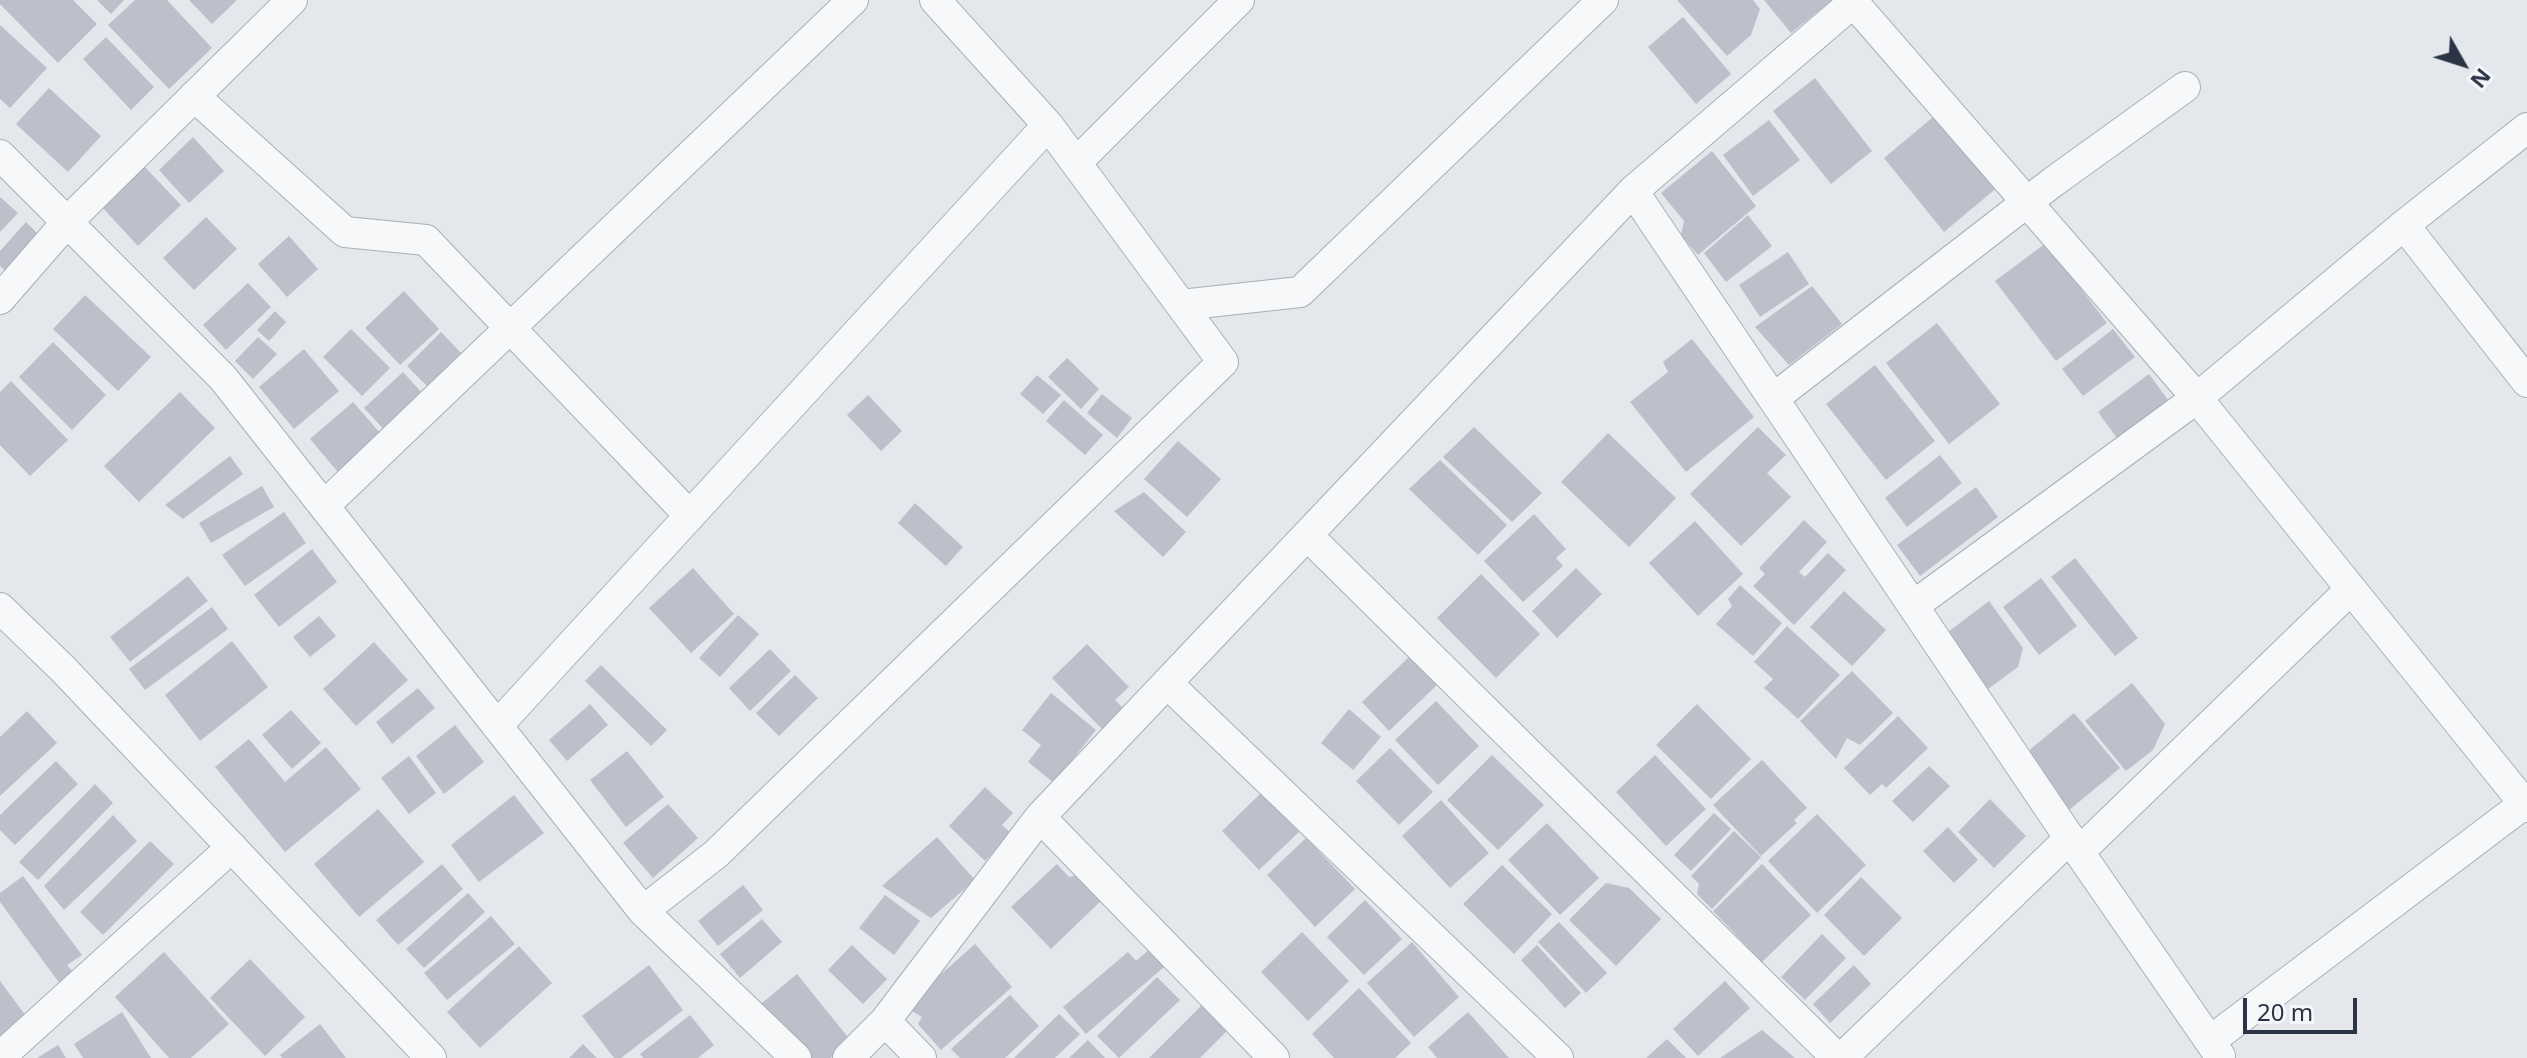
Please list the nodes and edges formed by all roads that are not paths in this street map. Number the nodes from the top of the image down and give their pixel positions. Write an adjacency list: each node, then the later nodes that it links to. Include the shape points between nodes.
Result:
1 (292, 0): 8 (street)
2 (853, 0): 19 (street)
3 (935, 0): 9 (street)
4 (1239, 0): 12 (street)
5 (1603, 0): 18 (street, via 1300,292)
6 (1854, 1): 13 (street); 14 (street)
7 (2185, 87): 14 (street)
8 (194, 96): 15 (street); 19 (street, via 345,232 426,240)
9 (1048, 125): 12 (street); 24 (street)
10 (2527, 128): 16 (street)
11 (0, 155): 15 (street)
12 (1076, 163): 18 (street)
13 (1633, 191): 21 (street); 25 (street)
14 (2028, 203): 21 (street); 22 (street)
15 (67, 222): 17 (street); 23 (street, via 223,378)
16 (2404, 225): 20 (street); 22 (street)
17 (0, 299)
18 (1181, 305): 35 (street, via 1223,362 716,854)
19 (510, 328): 23 (street); 24 (street)
20 (2527, 382)
21 (1774, 398): 27 (street)
22 (2197, 398): 26 (street); 27 (street)
23 (324, 506): 30 (street)
24 (690, 516): 30 (street)
25 (1307, 535): 29 (street); 45 (street)
26 (2351, 589): 31 (street); 33 (street)
27 (1913, 606): 33 (street)
28 (0, 608): 34 (street)
29 (1167, 683): 32 (street); 44 (street)
30 (497, 726): 35 (street)
31 (2526, 806): 37 (street)
32 (1040, 817): 36 (street); 43 (street)
33 (2074, 845): 37 (street); 45 (street)
34 (232, 847): 38 (street); 39 (street)
35 (643, 911): 40 (street)
36 (885, 1021): 41 (street); 42 (street)
37 (2216, 1050)
38 (0, 1057)
39 (427, 1057)
40 (796, 1058)
41 (848, 1058)
42 (921, 1058)
43 (1274, 1058)
44 (1558, 1058)
45 (1840, 1058)

